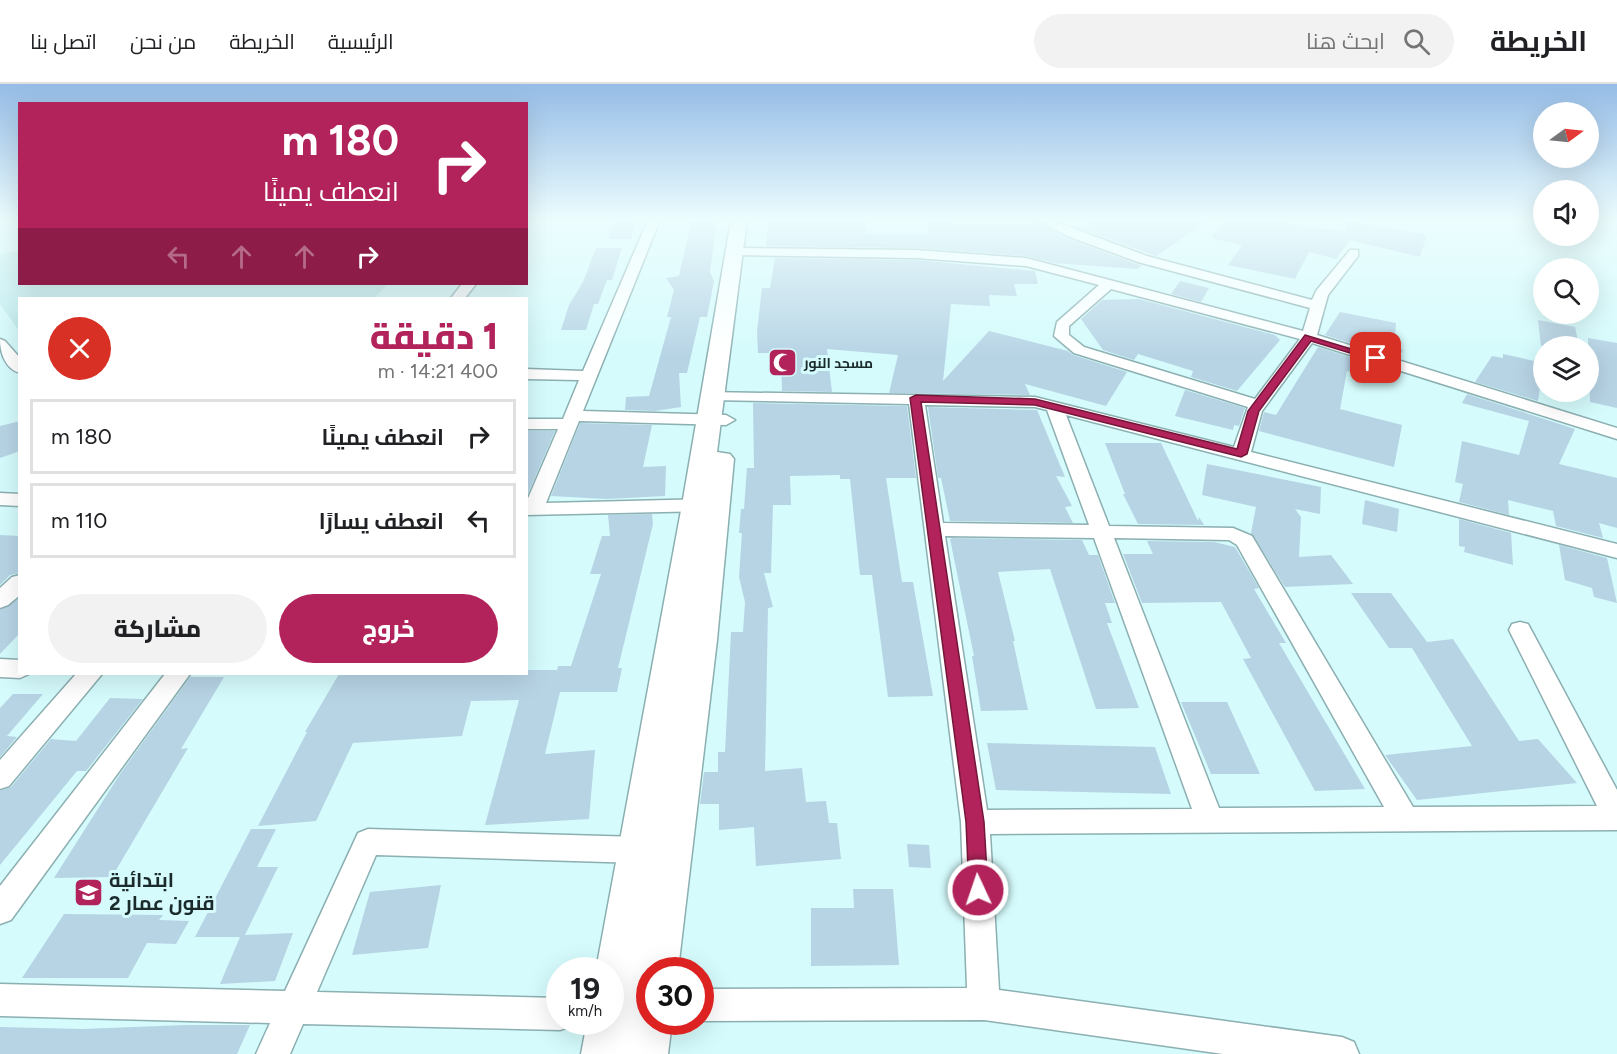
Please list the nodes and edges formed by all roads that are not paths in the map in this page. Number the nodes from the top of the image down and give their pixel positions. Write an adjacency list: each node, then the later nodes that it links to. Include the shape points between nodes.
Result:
1 (636, 265): 14 (street)
2 (737, 265): 18 (main road)
3 (1039, 265): 6 (street)
4 (1161, 265): 9 (street)
5 (1344, 265): 9 (street)
6 (1110, 283): 10 (street); 16 (street, via 1062,325 1061,336 1068,344)
7 (468, 285): 8 (street)
8 (459, 297)
9 (1317, 305): 10 (street)
10 (1309, 337): 16 (street); 21 (street)
11 (0, 344): 12 (street)
12 (18, 366)
13 (528, 374): 14 (street)
14 (591, 376): 19 (street)
15 (916, 398): 17 (street, via 1004,400); 18 (street); 27 (street)
16 (1258, 405): 22 (street)
17 (1054, 406): 22 (street); 28 (street)
18 (719, 407): 19 (street); 25 (main road)
19 (572, 420): 20 (street); 26 (street)
20 (528, 424)
21 (1617, 434)
22 (1241, 454): 29 (street)
23 (0, 499): 24 (street)
24 (18, 500)
25 (706, 505): 26 (street); 42 (main road); 44 (main road)
26 (530, 509)
27 (934, 529): 28 (street); 41 (street)
28 (1100, 532): 39 (street, via 1233,534 1245,541); 40 (street)
29 (1617, 551)
30 (18, 584): 31 (street)
31 (0, 600)
32 (1520, 630): 38 (street)
33 (0, 668): 34 (street)
34 (18, 669)
35 (89, 675): 37 (street)
36 (177, 675): 43 (street)
37 (0, 778)
38 (1617, 817): 39 (street)
39 (1405, 819): 40 (street)
40 (1210, 820): 41 (street)
41 (975, 822): 46 (street)
42 (639, 850): 48 (street, via 368,842); 50 (main road)
43 (0, 910)
44 (657, 957)
45 (0, 1000): 48 (street)
46 (984, 1004): 47 (street); 52 (street)
47 (714, 1005)
48 (293, 1007): 49 (street); 53 (street)
49 (546, 1014)
50 (624, 1015): 55 (main road)
51 (614, 1035): 54 (main road)
52 (1330, 1053)
53 (273, 1054)
54 (605, 1054)
55 (644, 1054)

